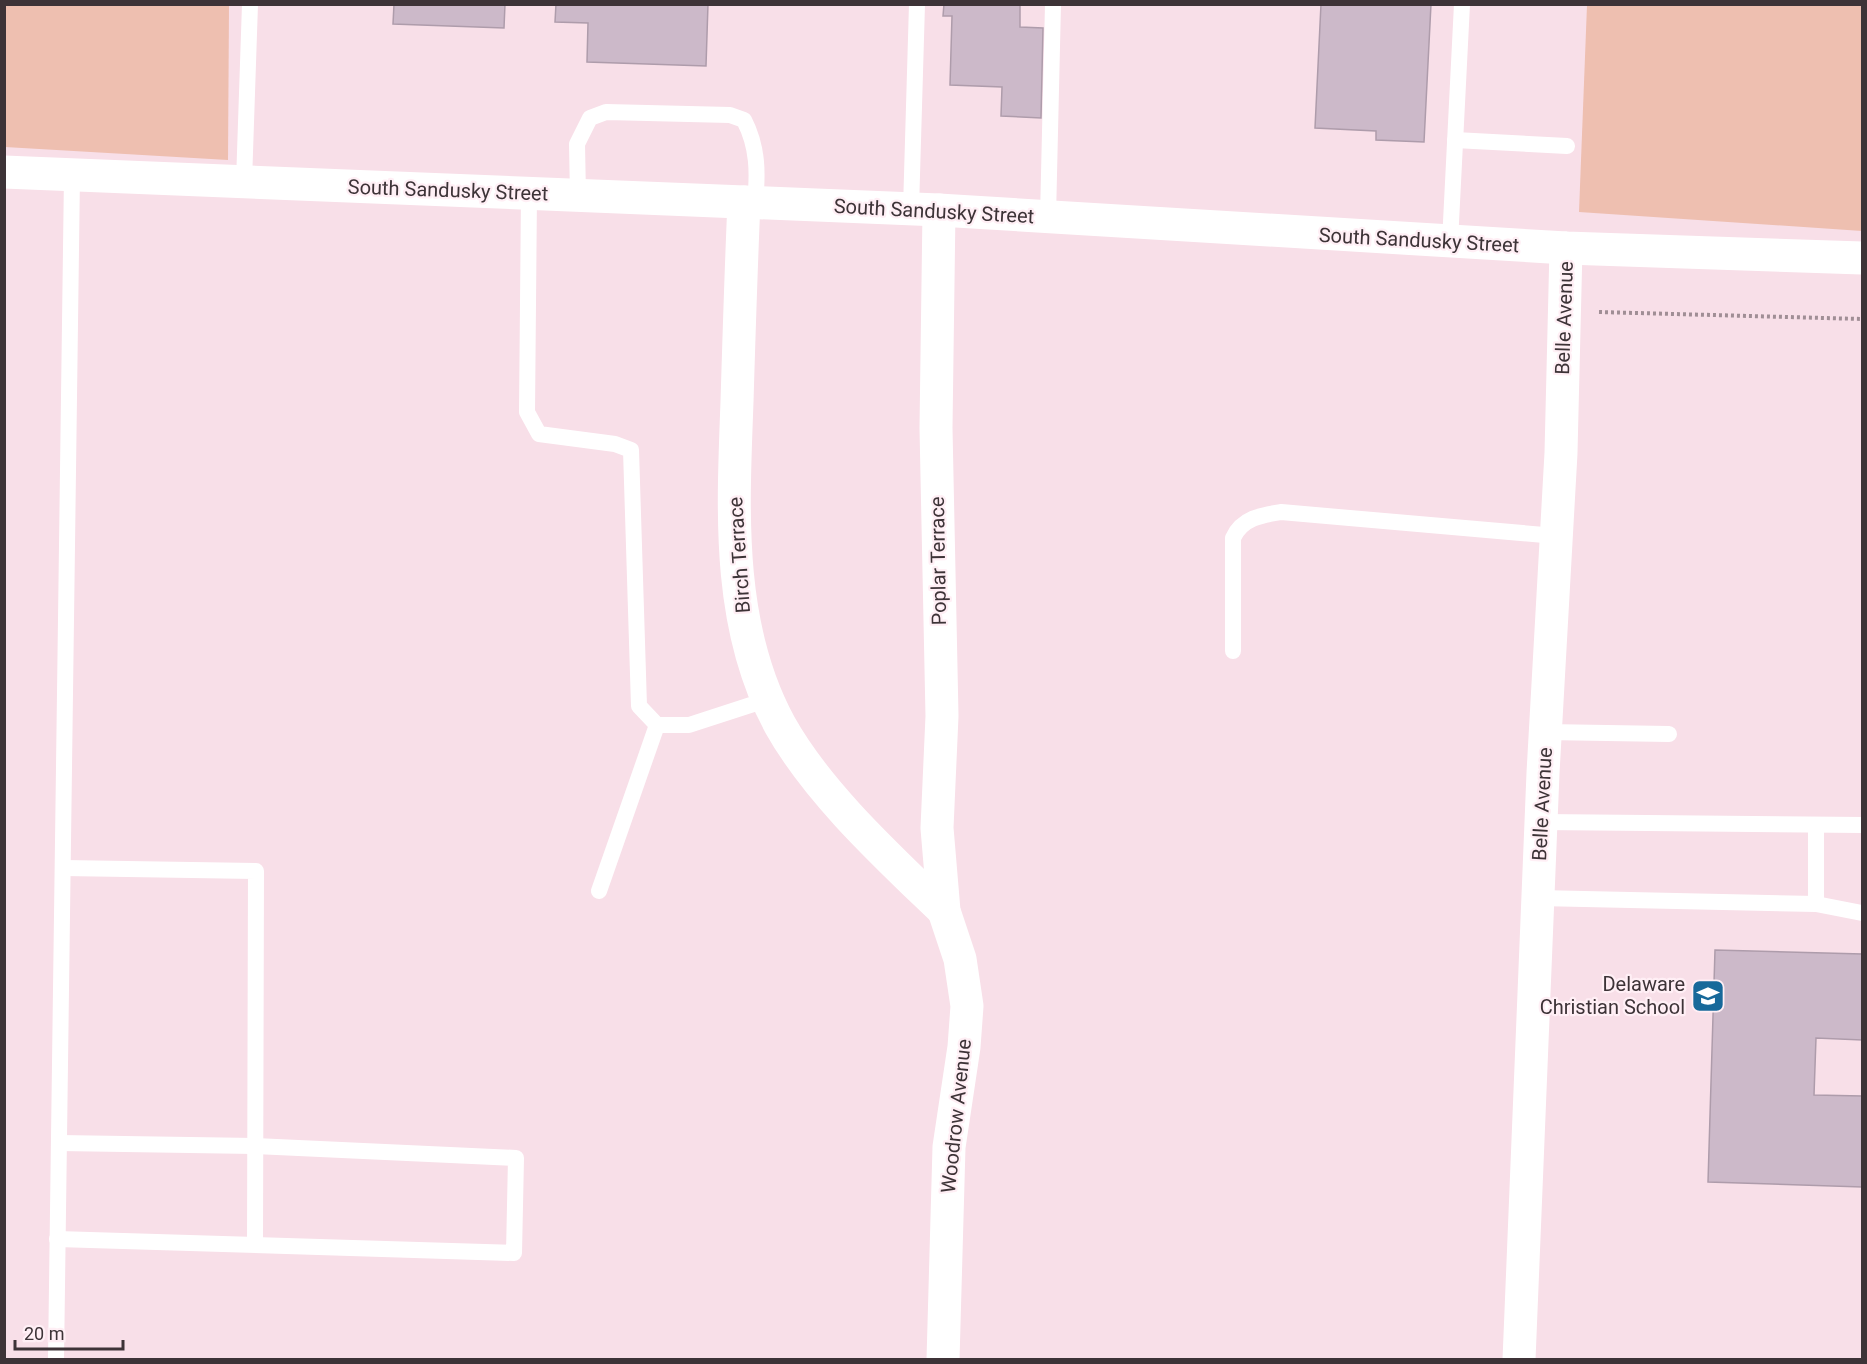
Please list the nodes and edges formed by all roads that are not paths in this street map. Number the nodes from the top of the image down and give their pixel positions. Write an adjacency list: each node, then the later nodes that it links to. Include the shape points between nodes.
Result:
1 (250, 4): 9 (lane)
2 (918, 4): 13 (lane)
3 (1053, 4): 14 (lane)
4 (1462, 4): 5 (lane)
5 (1455, 140): 6 (lane); 15 (lane)
6 (1567, 146)
7 (4, 172): 8 (street, South Sandusky Street)
8 (72, 175): 9 (street, South Sandusky Street); 27 (lane)
9 (244, 182): 10 (street, South Sandusky Street)
10 (529, 194): 11 (street, South Sandusky Street); 21 (lane, via 527,412 539,434 615,444 631,450 639,706)
11 (578, 196): 12 (street, South Sandusky Street); 12 (lane, via 577,144 590,118 606,112 730,115 744,120 754,139 758,175)
12 (749, 202): 13 (street, South Sandusky Street); 20 (street, Birch Terrace, via 735,540 740,609 757,673)
13 (925, 209): 14 (street, South Sandusky Street); 31 (street, Poplar Terrace, via 936,428 942,716 937,828)
14 (1048, 217): 15 (street, South Sandusky Street)
15 (1450, 242): 16 (street, South Sandusky Street)
16 (1566, 248): 17 (street, South Sandusky Street); 18 (street, Belle Avenue)
17 (1863, 258)
18 (1556, 536): 19 (lane, via 1281,512 1263,515 1243,524 1233,537); 22 (street, Belle Avenue)
19 (1233, 651)
20 (769, 699): 21 (lane, via 689,725); 31 (street, Birch Terrace, via 798,753 871,841)
21 (657, 725): 28 (lane)
22 (1545, 732): 23 (lane); 24 (street, Belle Avenue)
23 (1669, 734)
24 (1541, 822): 26 (lane); 29 (street, Belle Avenue)
25 (1863, 825): 26 (lane)
26 (1816, 826): 30 (lane)
27 (63, 868): 33 (lane); 34 (lane, via 256,871)
28 (599, 891)
29 (1538, 898): 30 (lane); 39 (street, Belle Avenue)
30 (1816, 904): 32 (lane)
31 (944, 911): 38 (street, Woodrow Avenue, via 960,959 966,1006 949,1147)
32 (1863, 913)
33 (59, 1143): 34 (lane); 35 (lane)
34 (255, 1146): 36 (lane); 36 (lane, via 516,1158 514,1253)
35 (57, 1239): 36 (lane); 37 (lane)
36 (255, 1244)
37 (56, 1359)
38 (943, 1359)
39 (1519, 1359)

